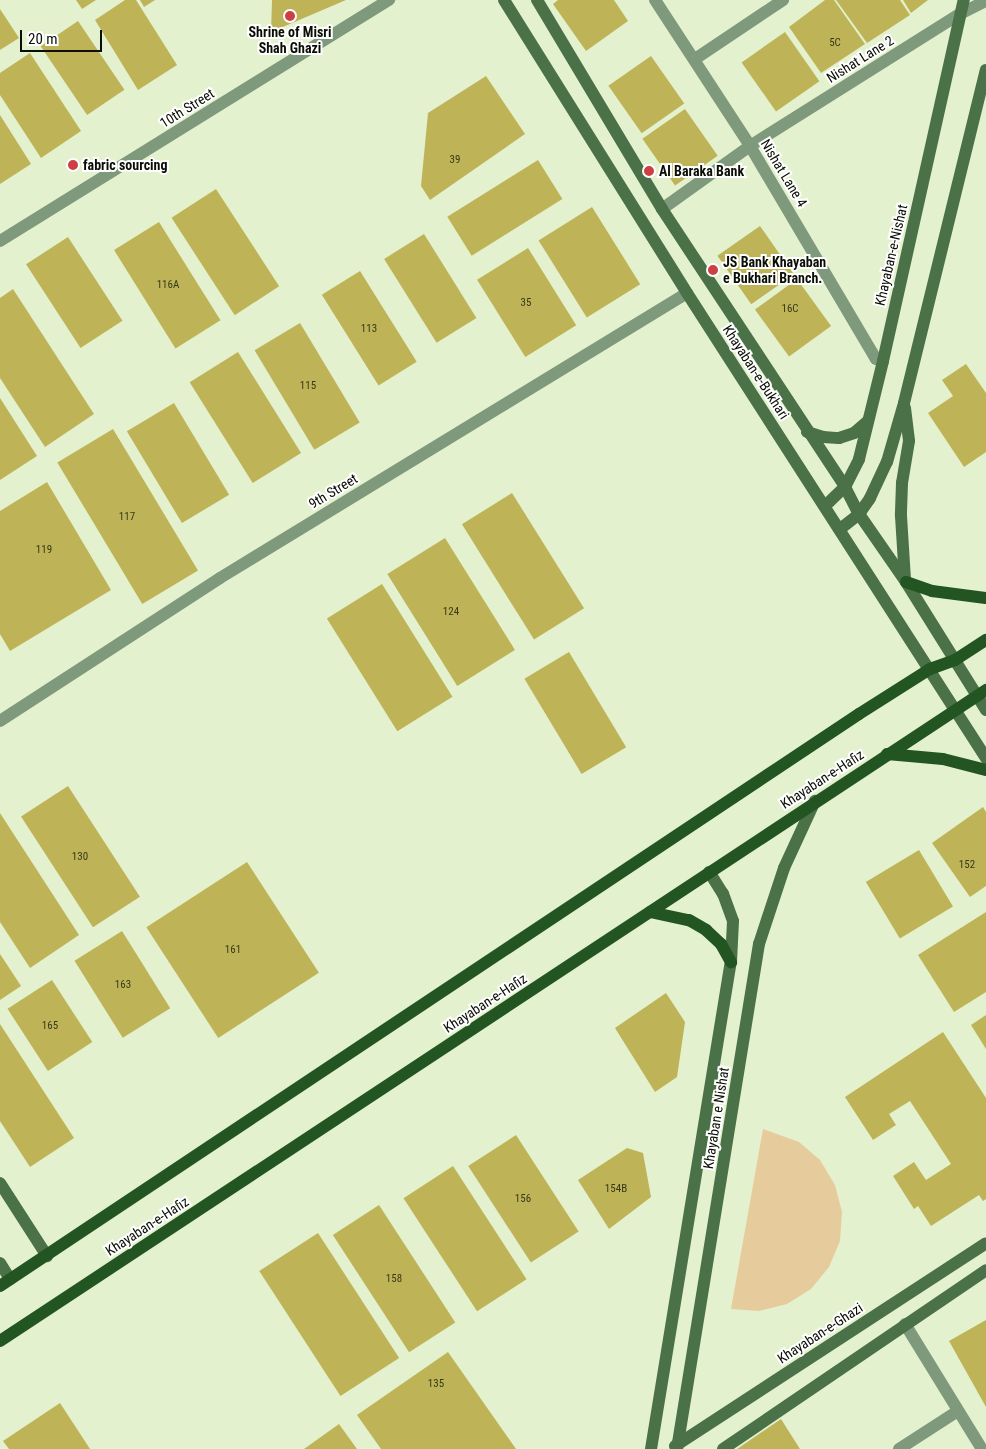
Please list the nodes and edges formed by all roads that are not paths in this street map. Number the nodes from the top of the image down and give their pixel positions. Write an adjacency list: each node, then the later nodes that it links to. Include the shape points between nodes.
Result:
1 (389, 0): 13 (street, 10th Street)
2 (504, 0): 14 (street, Khayaban-e-Bukhari)
3 (537, 0): 12 (street, Khayaban-e-Bukhari)
4 (656, 0): 9 (street, Nishat Lane 4)
5 (783, 0): 9 (street)
6 (964, 0): 8 (street, Khayaban-e-Nishat)
7 (986, 1): 8 (street, Nishat Lane 2)
8 (960, 14): 11 (street, Nishat Lane 2); 15 (street, Khayaban-e-Nishat)
9 (695, 58): 11 (street, Nishat Lane 4)
10 (986, 70): 16 (street)
11 (750, 146): 12 (street, Nishat Lane 2); 15 (street, Nishat Lane 4, via 876,359)
12 (662, 210): 18 (street, Khayaban-e-Bukhari)
13 (0, 241)
14 (687, 293): 20 (street, Khayaban-e-Bukhari); 31 (street, 9th Street, via 220,578)
15 (883, 361): 17 (street, Khayaban-e-Nishat)
16 (904, 404): 21 (street, via 880,479); 23 (street, via 909,440 901,501)
17 (868, 421): 18 (street, via 854,433 839,438); 19 (street, Khayaban-e-Nishat, via 858,459)
18 (807, 432): 19 (street, Khayaban-e-Bukhari)
19 (845, 488): 20 (street, Khayaban-e-Nishat); 21 (street, Khayaban-e-Bukhari)
20 (825, 506): 22 (street, Khayaban-e-Bukhari)
21 (858, 514): 22 (street); 23 (street, Khayaban-e-Bukhari)
22 (840, 529): 27 (street, Khayaban-e-Bukhari)
23 (906, 582): 24 (main road, via 932,591); 26 (street, Khayaban-e-Bukhari)
24 (986, 598)
25 (986, 640): 26 (main road)
26 (955, 660): 27 (main road); 28 (street, Khayaban-e-Bukhari)
27 (930, 669): 30 (street, Khayaban-e-Bukhari); 41 (main road)
28 (982, 693): 29 (street, Khayaban-e-Bukhari); 30 (main road, Khayaban-e-Hafiz)
29 (986, 710)
30 (954, 711): 32 (main road, Khayaban-e-Hafiz); 33 (street, Khayaban-e-Bukhari)
31 (0, 722)
32 (887, 754): 34 (main road, via 943,759); 35 (main road, Khayaban-e-Hafiz)
33 (986, 758)
34 (986, 770)
35 (815, 801): 36 (main road, Khayaban-e-Hafiz); 48 (street, Khayaban e Nishat, via 784,868 760,944)
36 (709, 872): 37 (main road, Khayaban-e-Hafiz); 38 (street, Khayaban e Nishat, via 723,894 733,921)
37 (650, 912): 38 (main road, via 689,920 706,930 721,944); 46 (main road, Khayaban-e-Hafiz)
38 (732, 962): 49 (street, Khayaban e Nishat)
39 (0, 1183): 41 (street)
40 (986, 1243): 48 (street, Khayaban-e-Ghazi)
41 (47, 1256): 44 (main road)
42 (0, 1263): 44 (street)
43 (986, 1270): 45 (street)
44 (5, 1283)
45 (905, 1324): 47 (street); 50 (street)
46 (0, 1341)
47 (958, 1411): 51 (street); 52 (street)
48 (675, 1447)
49 (651, 1449)
50 (723, 1449)
51 (899, 1449)
52 (982, 1449)

